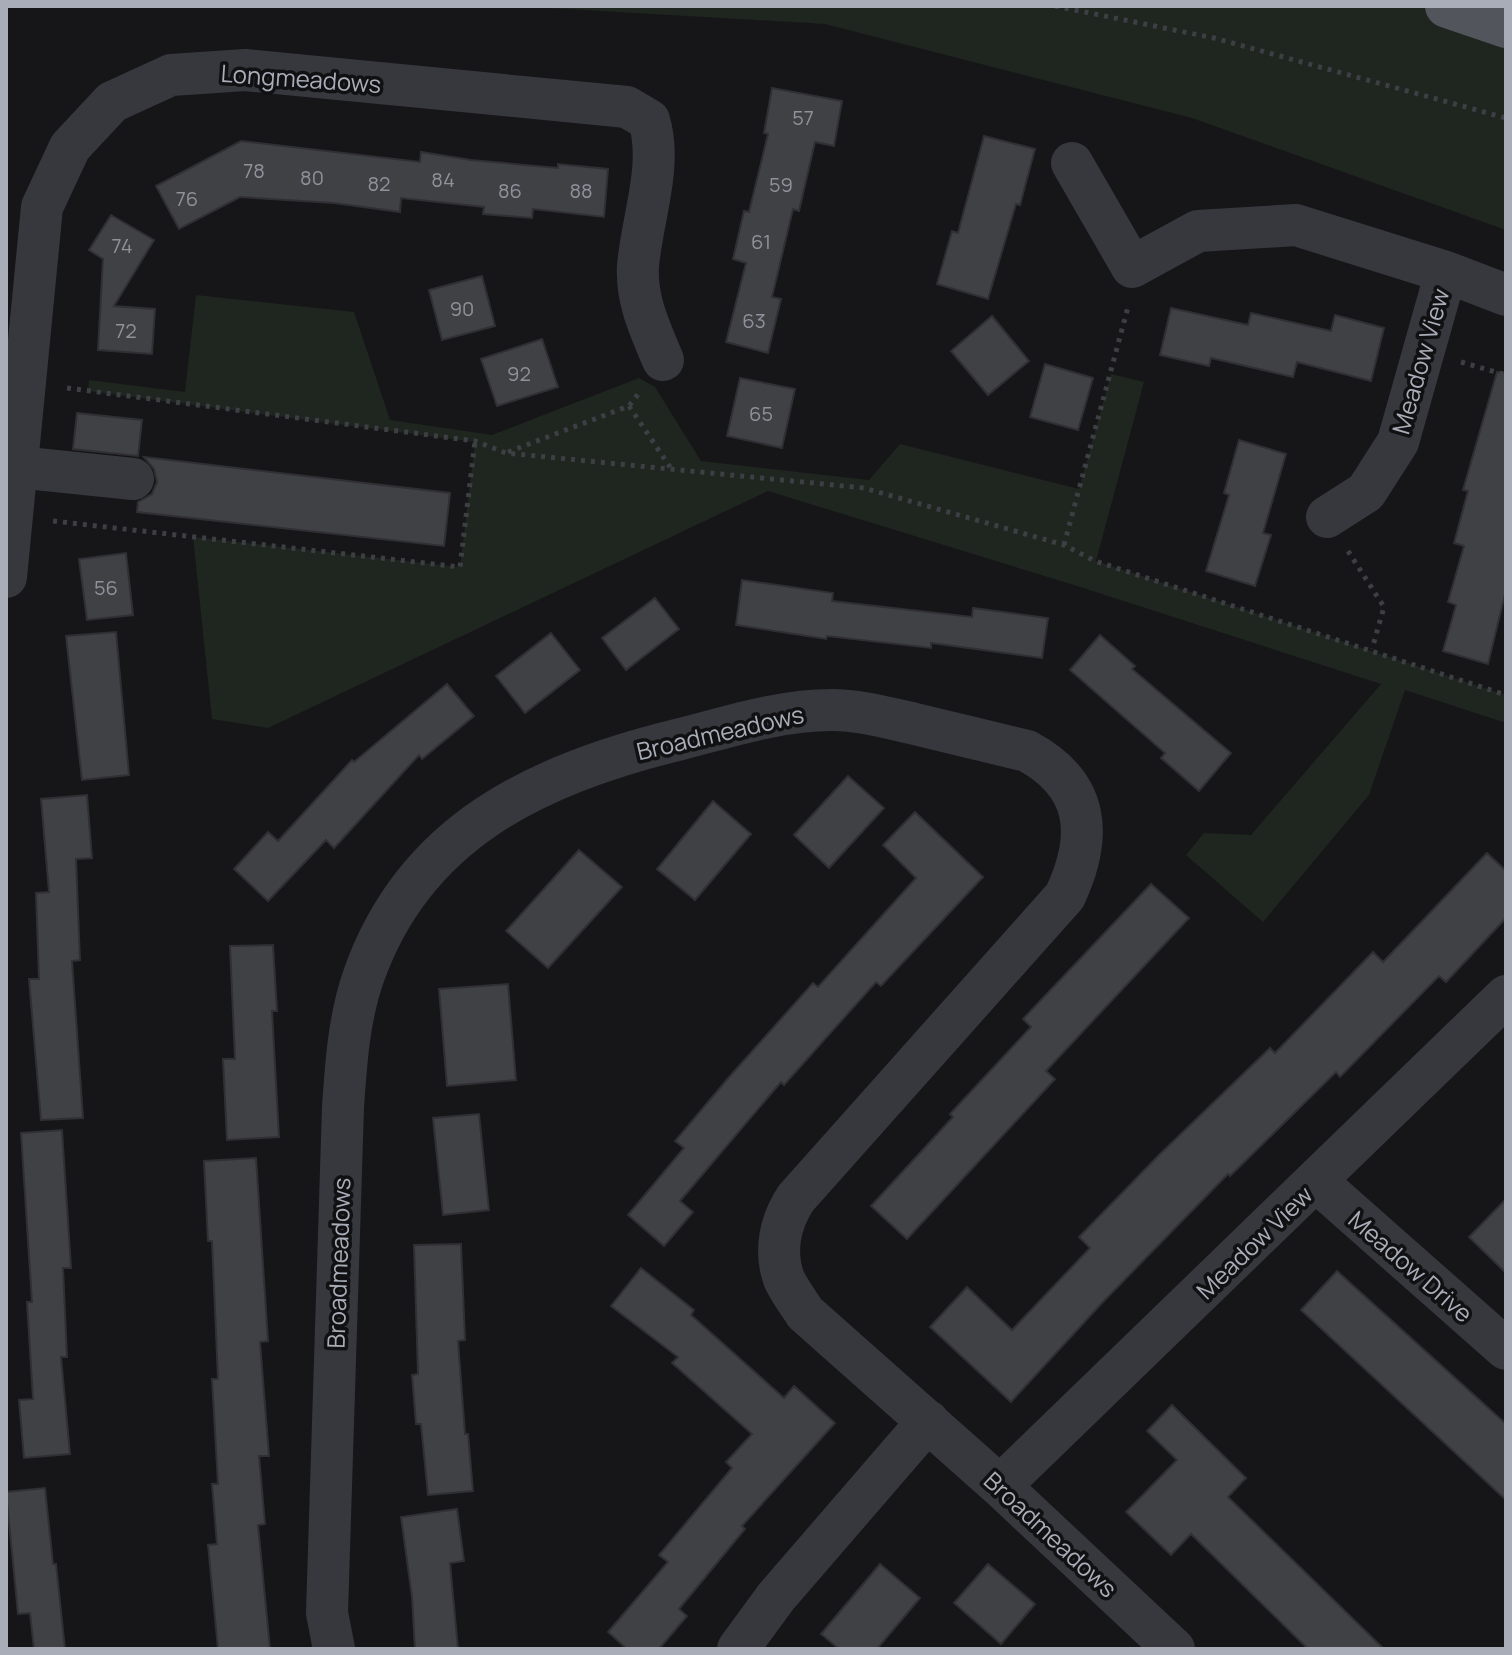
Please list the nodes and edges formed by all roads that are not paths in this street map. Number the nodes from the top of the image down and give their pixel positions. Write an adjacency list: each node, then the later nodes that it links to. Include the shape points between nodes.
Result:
1 (1447, 6): 2 (main road)
2 (1506, 26)
3 (1072, 163): 4 (street, Meadow View, via 1132,267 1198,231 1296,225)
4 (1446, 272): 5 (street, Meadow View); 9 (street, Meadow View, via 1398,442 1366,492)
5 (1506, 295)
6 (663, 360): 7 (street, Longmeadows, via 642,311 638,268 656,142 649,120 627,107 245,70 171,75 112,102 70,147 42,207)
7 (17, 467): 8 (street); 10 (street, Longmeadows)
8 (133, 479)
9 (1327, 517)
10 (6, 577)
11 (1506, 996): 12 (street, Meadow View)
12 (1317, 1182): 13 (street, Meadow Drive); 15 (street, Meadow View)
13 (1506, 1349)
14 (928, 1421): 15 (street, Broadmeadows); 16 (street, Broadmeadows, via 805,1313 784,1279 779,1248 783,1217 1065,896 1078,869 1080,805 1047,762 1027,751 834,710 787,713 639,749 550,781 479,819 433,860 392,914 363,976 349,1038 343,1107 327,1613); 17 (street, via 776,1597)
15 (1000, 1486): 18 (street, Broadmeadows)
16 (334, 1649)
17 (738, 1649)
18 (1174, 1649)

